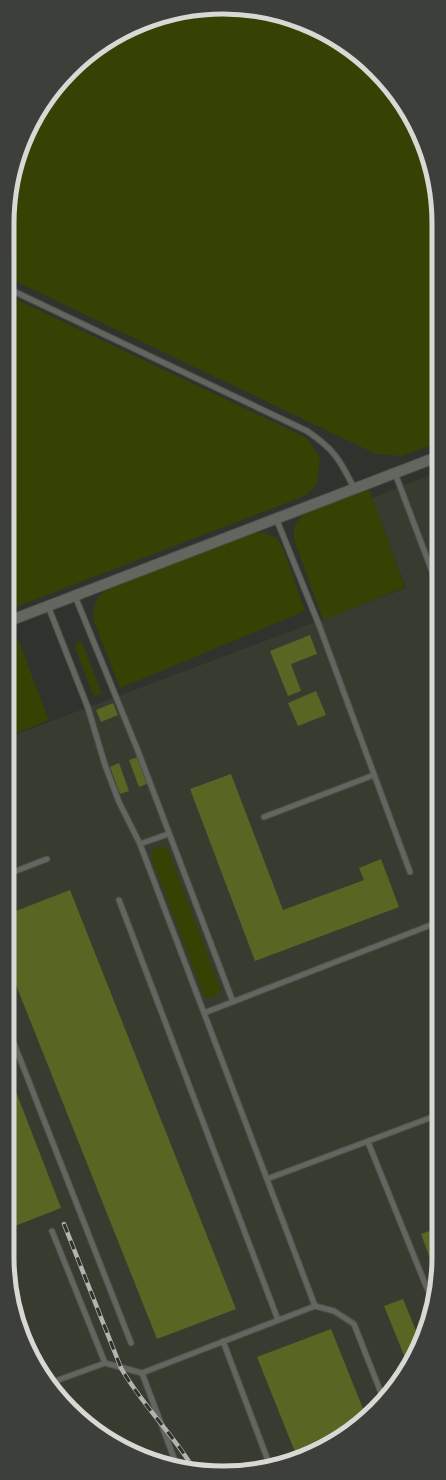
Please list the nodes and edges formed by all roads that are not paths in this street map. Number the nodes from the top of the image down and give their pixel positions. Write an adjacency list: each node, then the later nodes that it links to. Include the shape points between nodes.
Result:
1 (14, 291): 4 (lane, via 307,431 336,455)
2 (432, 459): 3 (street)
3 (395, 473): 4 (street); 6 (lane)
4 (354, 488): 5 (street)
5 (276, 517): 7 (street); 10 (lane)
6 (432, 571)
7 (75, 596): 8 (street); 12 (lane, via 138,751)
8 (48, 606): 9 (street); 13 (lane, via 88,708 108,772)
9 (14, 619)
10 (374, 775): 11 (lane); 16 (lane)
11 (264, 816)
12 (168, 834): 13 (lane); 19 (lane)
13 (140, 844): 20 (lane)
14 (47, 859): 15 (lane)
15 (14, 872)
16 (410, 872)
17 (119, 900): 28 (lane)
18 (432, 925): 19 (lane)
19 (233, 1002): 20 (lane)
20 (204, 1013): 24 (lane)
21 (14, 1043): 30 (lane)
22 (432, 1117): 23 (lane)
23 (368, 1142): 24 (lane); 26 (lane)
24 (267, 1179): 27 (lane)
25 (52, 1232): 31 (lane)
26 (429, 1291)
27 (314, 1306): 28 (lane); 34 (lane, via 334,1311 354,1324)
28 (278, 1320): 29 (lane)
29 (223, 1342): 32 (lane); 36 (lane)
30 (131, 1343)
31 (105, 1363): 32 (lane); 33 (lane)
32 (142, 1373): 35 (lane)
33 (55, 1381)
34 (381, 1393)
35 (175, 1460)
36 (268, 1461)

